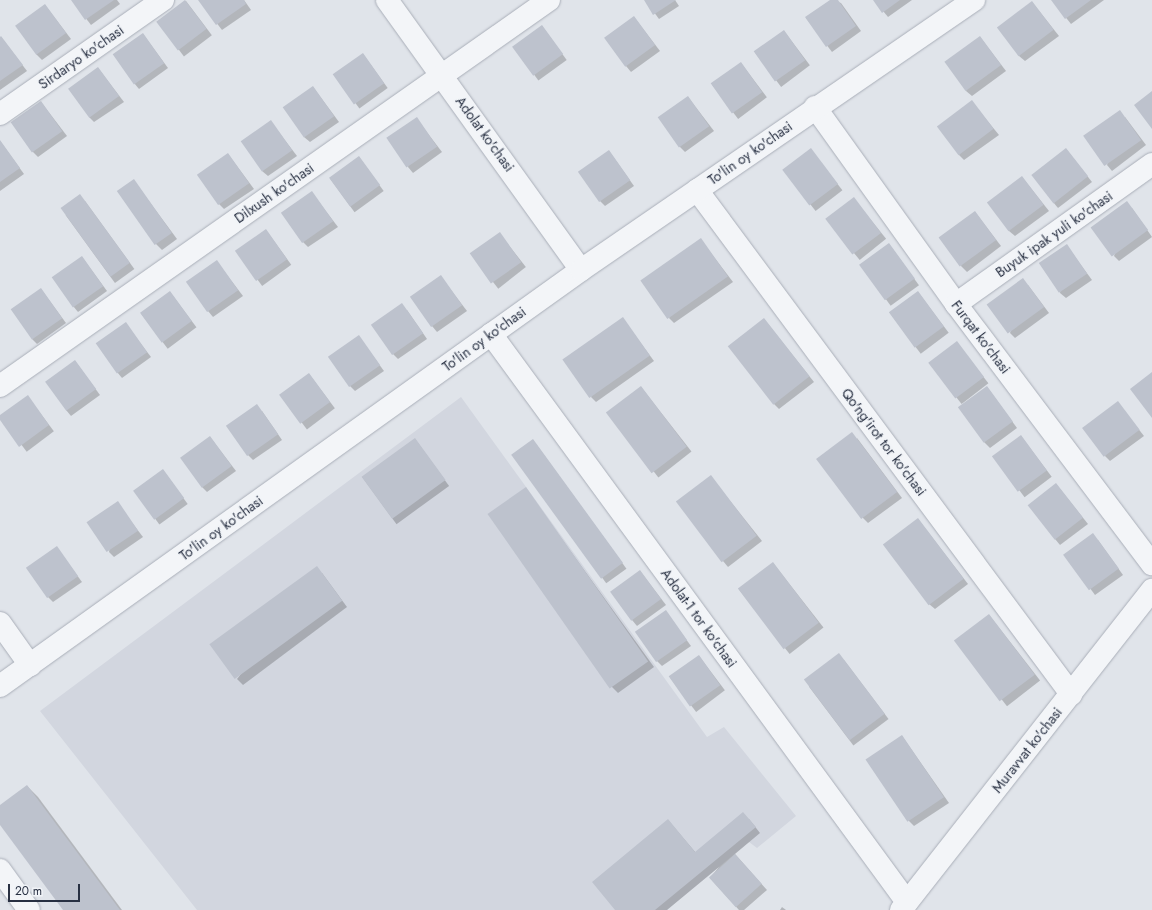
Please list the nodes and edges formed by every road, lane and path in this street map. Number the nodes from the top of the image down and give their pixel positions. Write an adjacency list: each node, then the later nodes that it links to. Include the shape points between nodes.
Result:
1 (163, 0): 7 (street, Sirdaryo ko'chasi)
2 (387, 0): 5 (street, Adolat ko'chasi)
3 (549, 0): 5 (street, Dilxush ko'chasi)
4 (974, 0): 6 (street, To'lin oy ko'chasi)
5 (442, 75): 10 (street, Adolat ko'chasi); 13 (street, Dilxush ko'chasi)
6 (815, 107): 9 (street, To'lin oy ko'chasi); 11 (street, Furqat ko'chasi)
7 (0, 114)
8 (1152, 164): 11 (street, Buyuk ipak yuli ko'chasi)
9 (697, 190): 10 (street, To'lin oy ko'chasi); 19 (street, Qo'ng'irot tor ko'chasi)
10 (582, 270): 12 (street, To'lin oy ko'chasi)
11 (956, 304): 14 (street, Furqat ko'chasi)
12 (491, 334): 17 (street, To'lin oy ko'chasi); 21 (street, Adolat-1 tor ko'chasi)
13 (0, 386)
14 (1152, 564)
15 (1152, 590): 19 (street, Muravvat ko'chasi)
16 (0, 623): 17 (street)
17 (30, 665): 18 (street, To'lin oy ko'chasi)
18 (0, 686)
19 (1071, 694): 21 (street, Muravvat ko'chasi)
20 (0, 870): 22 (street)
21 (904, 906)
22 (28, 910)

